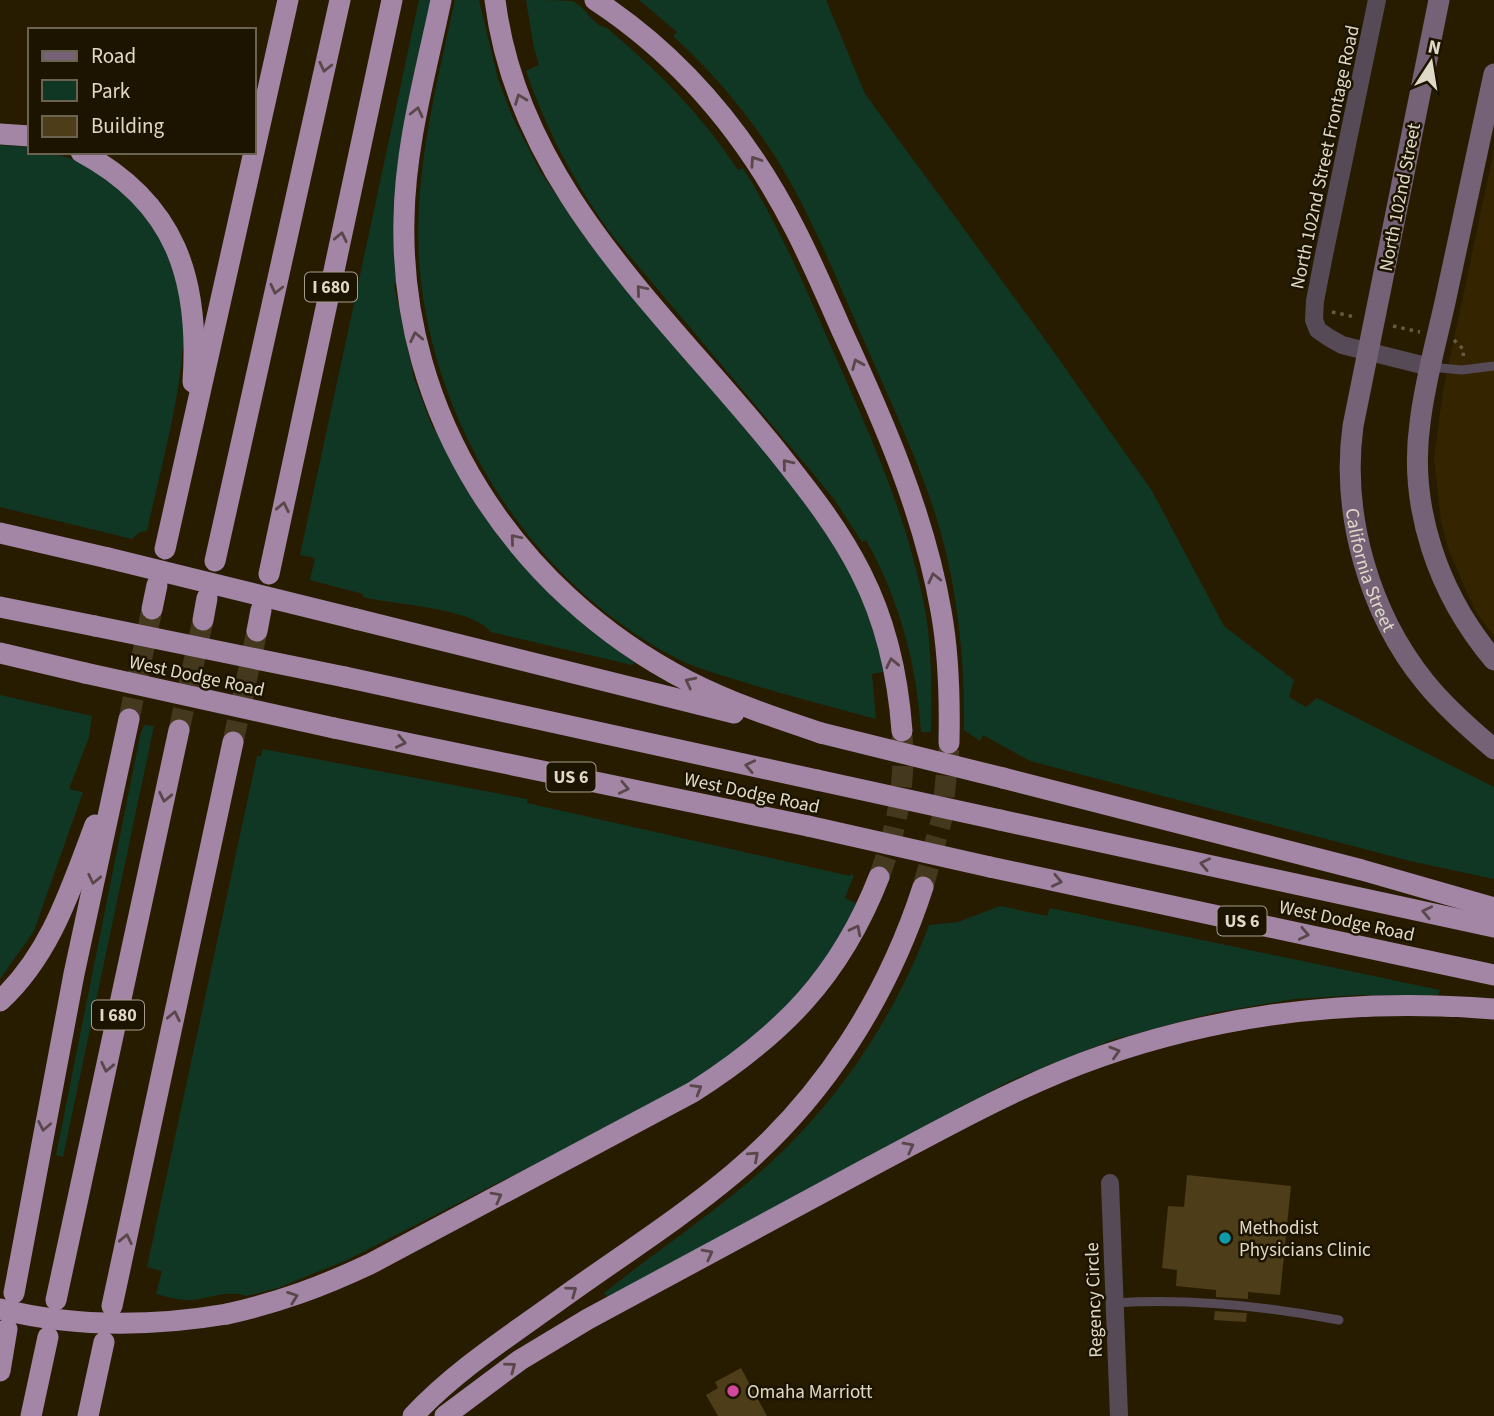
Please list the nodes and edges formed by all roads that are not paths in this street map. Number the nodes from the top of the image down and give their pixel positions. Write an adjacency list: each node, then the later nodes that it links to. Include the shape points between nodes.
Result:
1 (288, 0): 12 (highway)
2 (340, 0): 21 (highway, I 680, one-way to 21)
3 (392, 0): 22 (highway, I 680, one-way to 3)
4 (441, 0): 33 (highway, one-way to 4, via 720,696 619,639 556,586 513,537 453,447 419,351 410,306 404,221 413,128)
5 (495, 0): 32 (highway, one-way to 5, via 885,634 851,554 794,473 595,236 563,189 520,100 505,55)
6 (595, 0): 35 (highway, one-way to 6, via 946,641 921,527 853,354 796,230 712,102 658,47)
7 (1377, 0): 15 (street, North 102nd Street Frontage Road, via 1314,320 1328,337)
8 (1439, 0): 15 (main road, North 102nd Street)
9 (1494, 74): 17 (main road)
10 (0, 134): 11 (highway)
11 (28, 136)
12 (256, 144)
13 (83, 154): 18 (highway, via 126,181 150,205 184,266 194,330)
14 (254, 154): 18 (highway)
15 (1369, 352): 17 (street, North 102nd Street Frontage Road); 36 (main road, California Street, via 1349,455 1349,485 1361,548 1397,641 1425,681)
16 (1494, 366): 17 (lane)
17 (1430, 367): 29 (main road, via 1418,437 1422,515 1453,600)
18 (188, 450): 20 (highway)
19 (0, 533): 33 (highway, bridge)
20 (165, 549)
21 (215, 561)
22 (269, 574)
23 (157, 585): 26 (highway)
24 (207, 598): 27 (highway)
25 (0, 607): 41 (highway, West Dodge Road / US 6, one-way to 25, bridge, via 345,677)
26 (152, 609)
27 (203, 620)
28 (6, 656): 42 (highway, West Dodge Road / US 6, one-way to 42, bridge)
29 (1494, 660)
30 (129, 719): 37 (highway)
31 (180, 730): 46 (highway, I 680, one-way to 46)
32 (902, 731)
33 (821, 733): 40 (highway, bridge, via 1362,870)
34 (233, 741): 48 (highway, I 680, one-way to 34)
35 (949, 743)
36 (1494, 749)
37 (119, 765): 43 (highway, via 45,947); 49 (highway, one-way to 49)
38 (879, 877): 49 (highway, one-way to 38, bridge, via 53,1320 154,1324 272,1304 370,1264 681,1098 765,1041 811,995 847,945)
39 (923, 887): 56 (highway, one-way to 39, via 470,1365 710,1194 762,1149 850,1044 887,975)
40 (1494, 908)
41 (1494, 927)
42 (1494, 975)
43 (0, 1001)
44 (1494, 1009): 57 (highway, one-way to 44, via 520,1360 589,1319 1020,1089 1102,1056 1245,1018 1302,1011 1361,1006)
45 (1110, 1183): 47 (street, Regency Circle)
46 (56, 1300)
47 (1115, 1303): 50 (lane, via 1226,1304); 58 (street, Regency Circle)
48 (112, 1306)
49 (7, 1310): 53 (highway)
50 (1339, 1320)
51 (48, 1337): 54 (highway)
52 (104, 1342): 55 (highway)
53 (0, 1371)
54 (30, 1416)
55 (88, 1416)
56 (413, 1416)
57 (445, 1416)
58 (1119, 1416)

